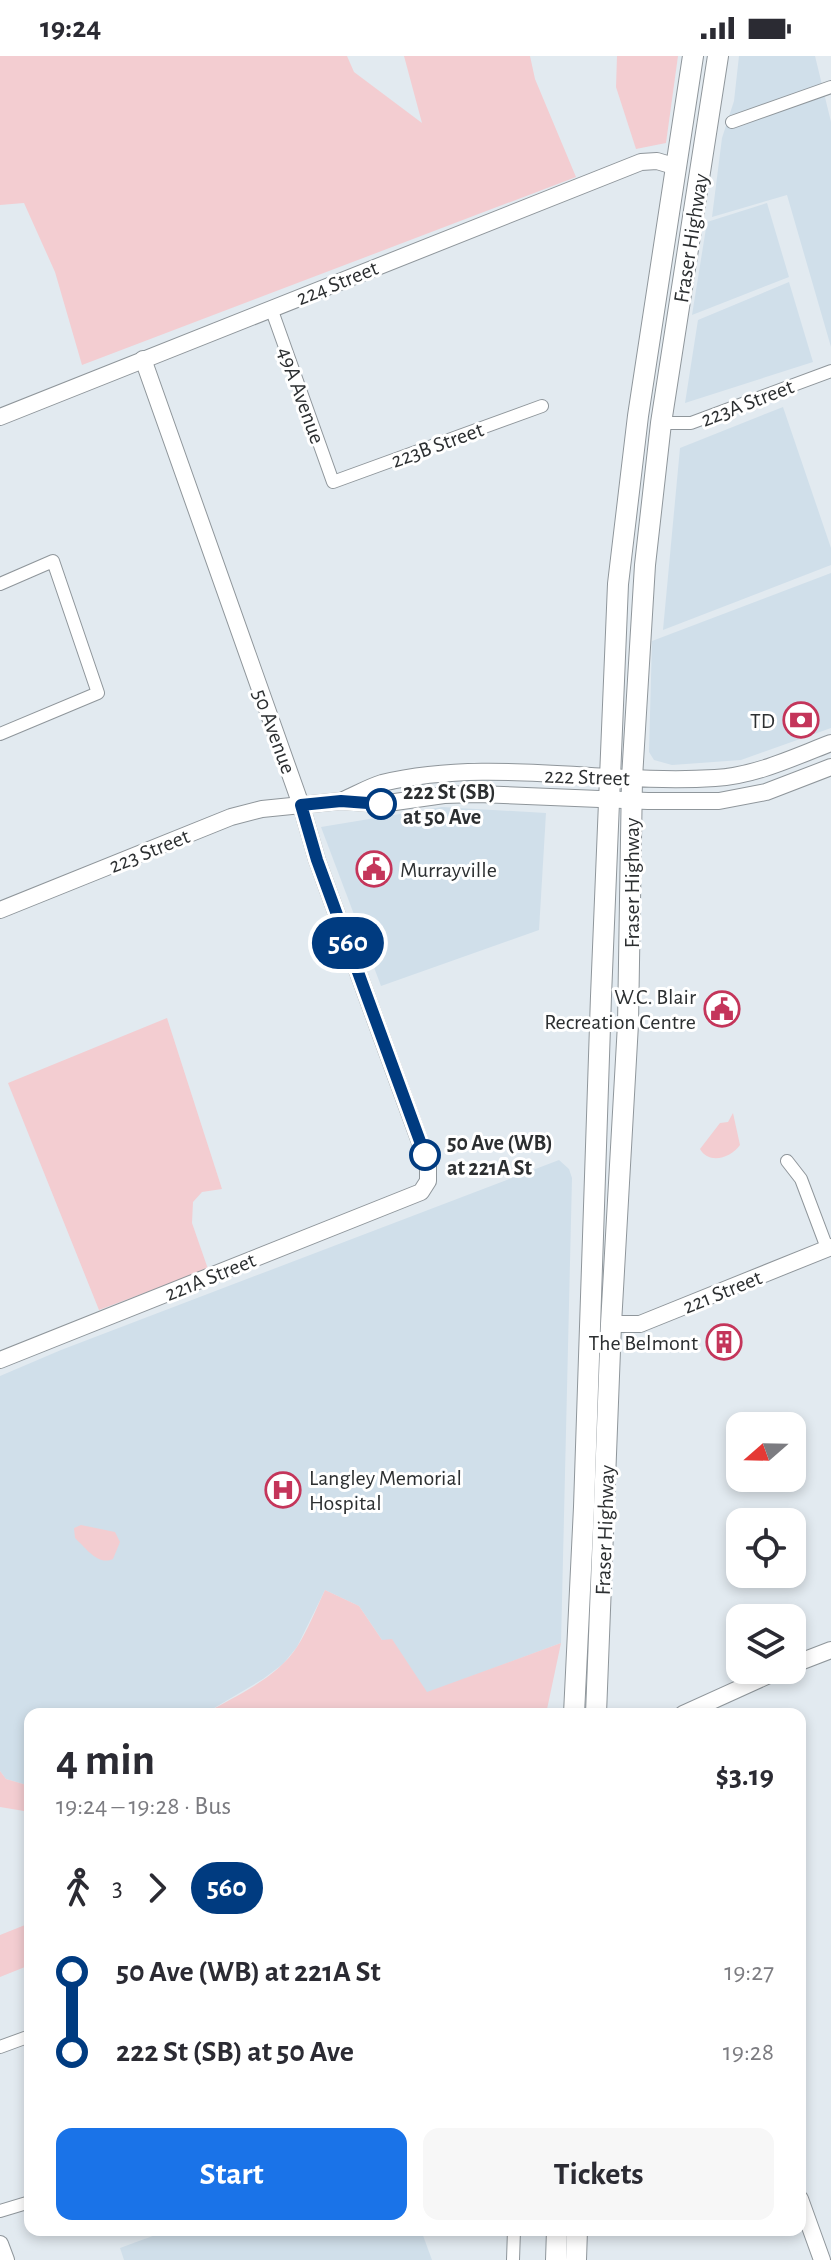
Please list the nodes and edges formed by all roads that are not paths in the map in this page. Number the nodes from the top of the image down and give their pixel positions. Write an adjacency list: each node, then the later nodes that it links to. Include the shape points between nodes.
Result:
1 (693, 56): 5 (main road, Fraser Highway)
2 (718, 56): 11 (main road, Fraser Highway)
3 (831, 87): 4 (street)
4 (732, 122)
5 (677, 167): 6 (street, 224 Street, via 641,162); 17 (main road, Fraser Highway, via 624,529)
6 (271, 308): 7 (street, 224 Street); 12 (street, 49A Avenue)
7 (143, 359): 10 (street, 224 Street); 22 (street, 50 Avenue)
8 (831, 371): 11 (street, 223A Street, via 691,423)
9 (542, 406): 12 (street, 223B Street)
10 (0, 417)
11 (661, 423): 18 (main road, Fraser Highway, via 645,565)
12 (333, 482)
13 (0, 584): 14 (street, via 53,561 98,693)
14 (0, 734)
15 (831, 743): 18 (street, 222 Street, via 740,775)
16 (831, 767): 20 (street, 222 Street, via 743,798)
17 (611, 777): 18 (street, 222 Street); 19 (main road, Fraser Highway); 21 (street, 222 Street, via 443,774 380,784)
18 (632, 778): 20 (main road, Fraser Highway)
19 (610, 799): 20 (street, 222 Street); 21 (street, 222 Street, via 478,794 381,804); 32 (main road, Fraser Highway)
20 (632, 800): 27 (main road, Fraser Highway, via 628,1024)
21 (341, 801): 22 (street, 222 Street)
22 (301, 805): 23 (street, 223 Street, via 231,817); 25 (street, 50 Avenue, via 428,1164 428,1181)
23 (0, 910)
24 (787, 1161): 26 (street, via 801,1179)
25 (421, 1192): 28 (street, 221A Street)
26 (830, 1251): 27 (street, 221 Street, via 640,1324)
27 (611, 1324): 33 (main road, Fraser Highway)
28 (0, 1360)
29 (831, 1650): 30 (street)
30 (806, 1660)
31 (749, 1684): 34 (street)
32 (574, 1708)
33 (596, 1708)
34 (696, 1708)
35 (24, 2038): 36 (street)
36 (0, 2047)
37 (24, 2204): 38 (street)
38 (0, 2211)
39 (806, 2216): 48 (street)
40 (514, 2236): 45 (street)
41 (557, 2236): 46 (main road)
42 (577, 2236): 47 (main road)
43 (0, 2244): 44 (street)
44 (6, 2260)
45 (513, 2260)
46 (556, 2260)
47 (576, 2260)
48 (822, 2260)

